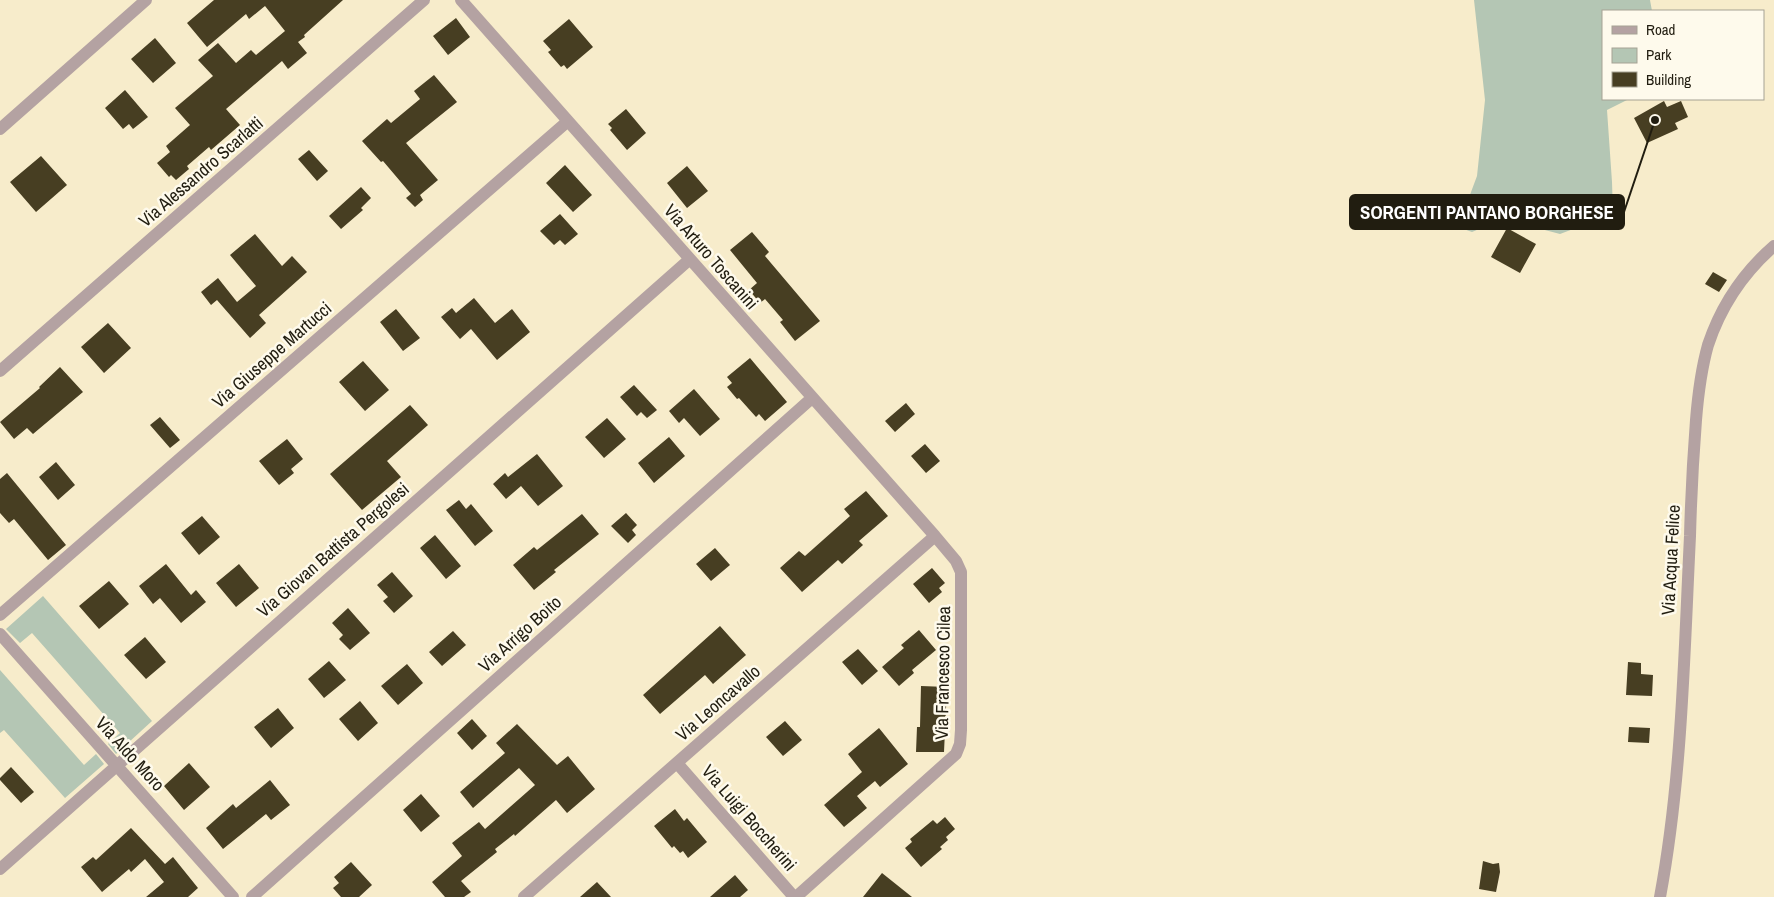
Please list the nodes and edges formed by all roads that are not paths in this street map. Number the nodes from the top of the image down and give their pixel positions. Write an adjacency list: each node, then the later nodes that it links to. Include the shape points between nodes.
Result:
1 (146, 0): 5 (street)
2 (424, 0): 8 (street, Via Alessandro Scarlatti)
3 (461, 0): 4 (street, Via Arturo Toscanini)
4 (568, 121): 7 (street, Via Arturo Toscanini); 11 (street, Via Giuseppe Martucci)
5 (0, 129)
6 (1774, 246): 20 (street, Via Acqua Felice, via 1745,276 1717,320 1700,382 1693,451 1676,782)
7 (690, 259): 9 (street, Via Arturo Toscanini); 14 (street, Via Giovan Battista Pergolesi)
8 (0, 371)
9 (812, 398): 10 (street, Via Arturo Toscanini); 17 (street, Via Arrigo Boito)
10 (935, 536): 13 (street, Via Leoncavallo); 19 (street, Via Francesco Cilea, via 961,572 959,749)
11 (0, 615)
12 (0, 634): 14 (street, Via Aldo Moro)
13 (677, 763): 18 (street, Via Leoncavallo); 19 (street, Via Luigi Boccherini)
14 (116, 765): 15 (street, Via Giovan Battista Pergolesi); 16 (street, Via Aldo Moro)
15 (0, 868)
16 (234, 897)
17 (252, 897)
18 (524, 897)
19 (795, 897)
20 (1660, 897)

